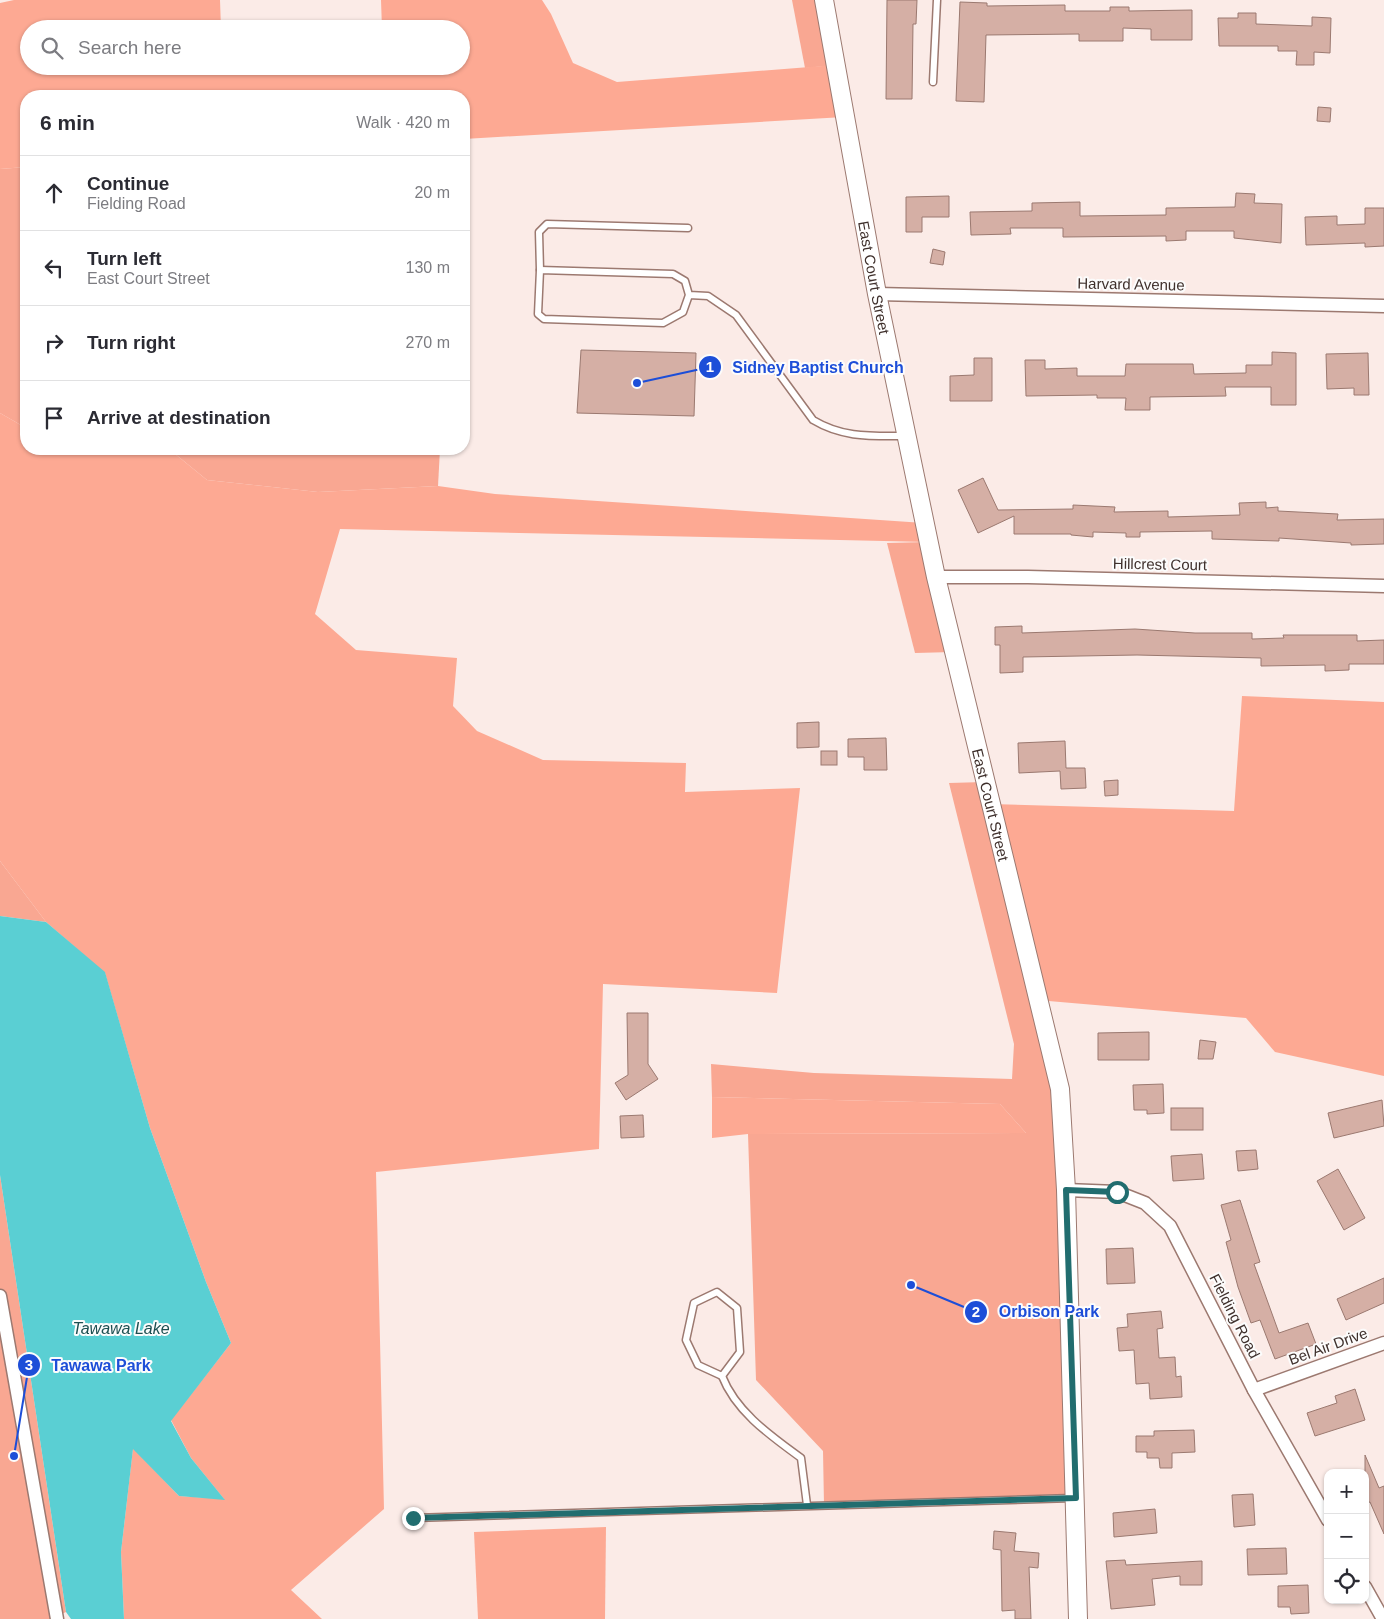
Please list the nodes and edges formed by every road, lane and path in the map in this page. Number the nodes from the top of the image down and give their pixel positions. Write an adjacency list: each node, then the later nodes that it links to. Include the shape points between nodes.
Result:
1 (824, 0): 7 (main road, East Court Street)
2 (937, 0): 3 (lane)
3 (933, 82)
4 (688, 228): 5 (lane, via 547,224 539,232)
5 (540, 270): 6 (lane, via 673,274 685,281); 6 (lane, via 538,314 544,319 663,323 683,312)
6 (689, 294): 9 (lane, via 708,296 736,315 813,420 830,430 868,436)
7 (877, 294): 8 (street, Harvard Avenue); 9 (main road, East Court Street)
8 (1384, 306)
9 (906, 436): 10 (main road, East Court Street)
10 (936, 577): 11 (street, Hillcrest Court); 12 (main road, East Court Street, via 1060,1089)
11 (1384, 586)
12 (1066, 1190): 16 (street, Fielding Road, via 1117,1192 1145,1204 1170,1226); 17 (main road, East Court Street)
13 (0, 1296): 22 (street)
14 (1384, 1343): 16 (street, Bel Air Drive)
15 (722, 1376): 15 (lane, via 740,1352 736,1308 717,1292 694,1303 686,1340 698,1365); 18 (lane, via 728,1392 765,1431 802,1458)
16 (1254, 1390): 19 (street, Fielding Road)
17 (1076, 1498): 18 (lane); 23 (main road, East Court Street)
18 (807, 1505): 20 (lane)
19 (1325, 1514)
20 (413, 1518)
21 (1369, 1594): 24 (street)
22 (57, 1619)
23 (1078, 1619)
24 (1383, 1619)

